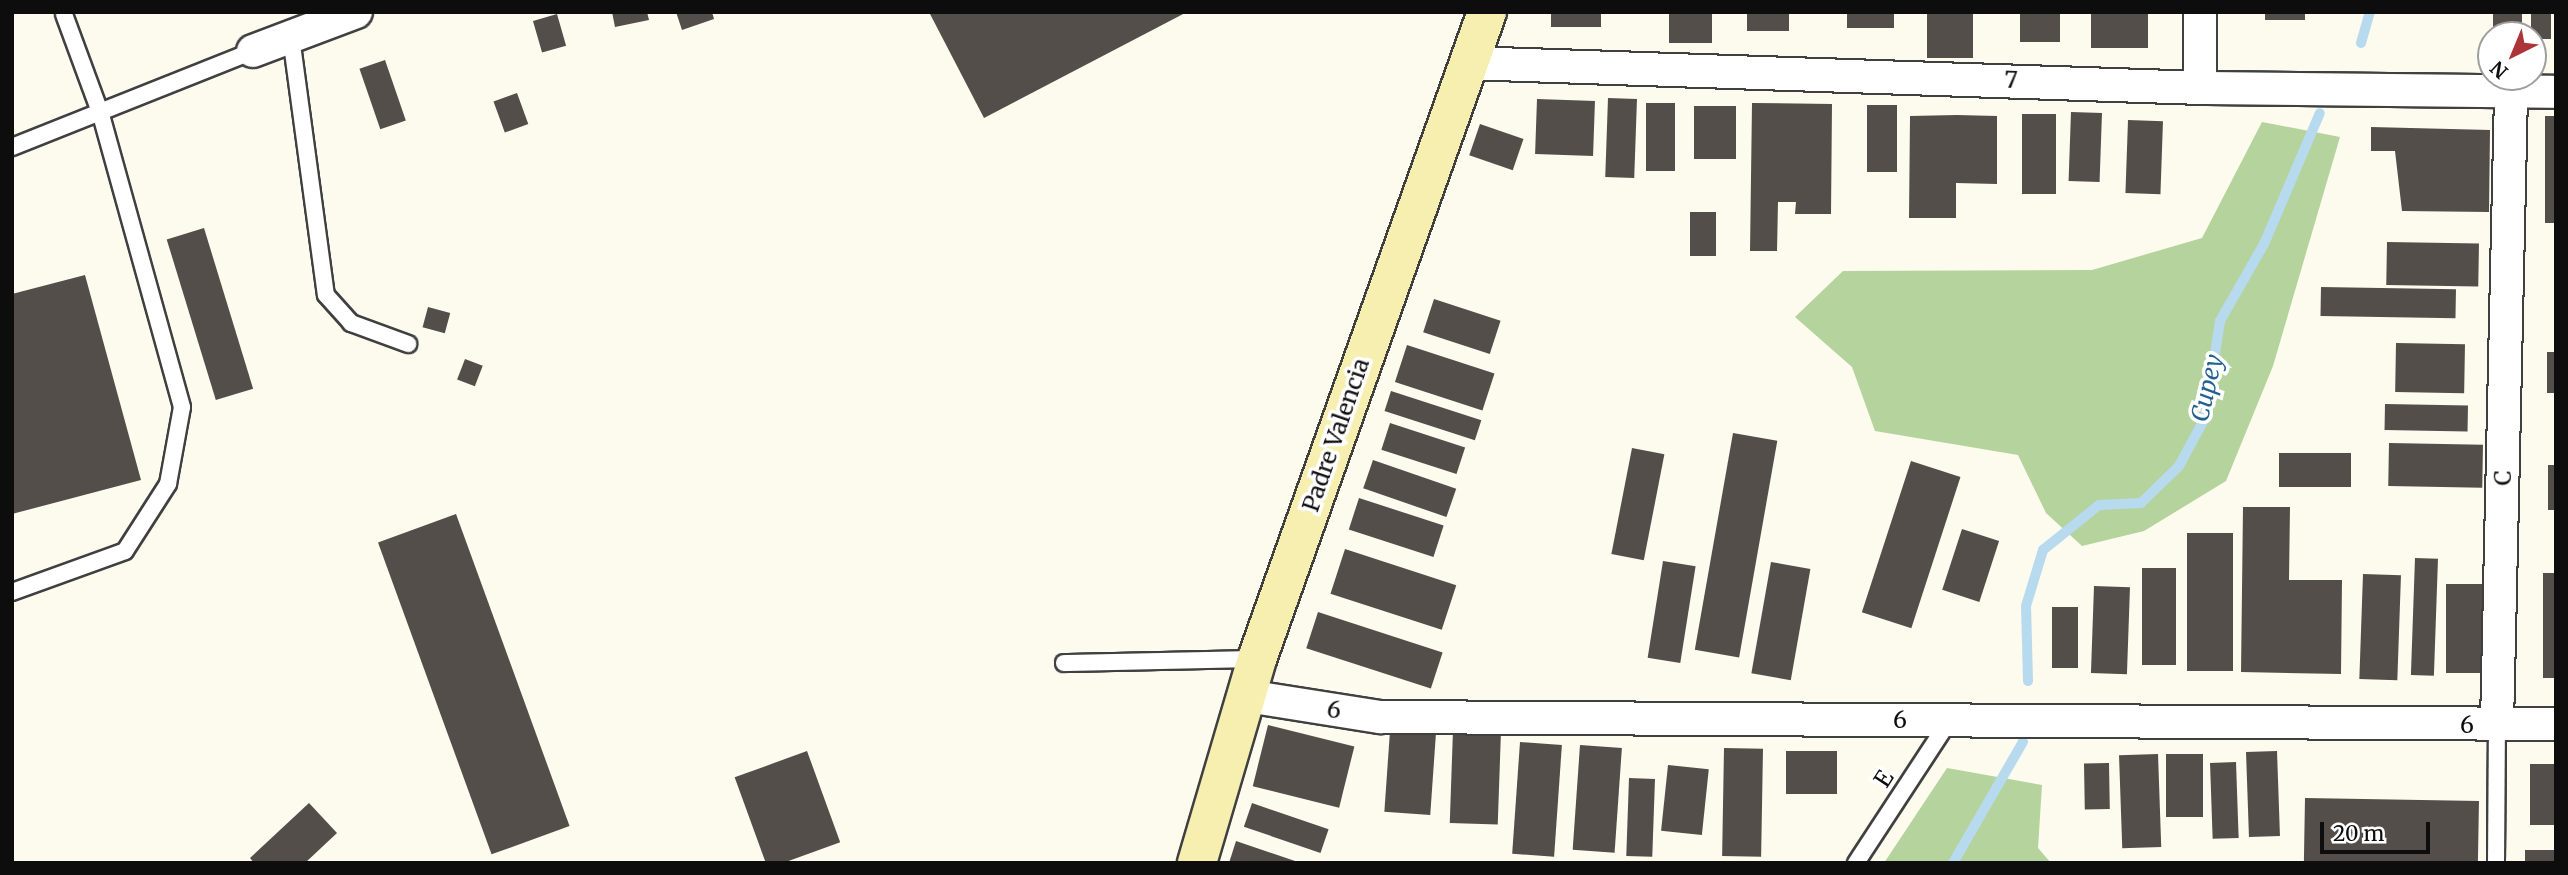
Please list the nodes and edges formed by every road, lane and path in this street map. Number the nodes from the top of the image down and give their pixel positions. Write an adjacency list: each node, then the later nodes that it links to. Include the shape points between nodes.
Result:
1 (1487, 12): 7 (street, Padre Valencia)
2 (2200, 12): 8 (street)
3 (64, 14): 11 (lane)
4 (340, 15): 5 (street)
5 (291, 37): 6 (street); 13 (lane, via 326,295 351,323)
6 (253, 51): 11 (lane)
7 (1467, 63): 8 (street, 7); 15 (street, Padre Valencia)
8 (2200, 88): 10 (street, 7)
9 (2556, 92): 10 (street, 7)
10 (2511, 93): 20 (street, C)
11 (100, 112): 12 (lane); 14 (lane, via 182,407 168,484 125,551)
12 (12, 147)
13 (408, 344)
14 (12, 592)
15 (1257, 659): 16 (lane); 17 (street, Padre Valencia)
16 (1064, 663)
17 (1247, 696): 18 (street, 6, via 1380,717); 21 (street, Padre Valencia)
18 (1950, 721): 20 (street, 6); 22 (lane, E)
19 (2556, 724): 20 (street, 6)
20 (2497, 725): 23 (lane, C)
21 (1197, 863)
22 (1856, 863)
23 (2496, 863)

